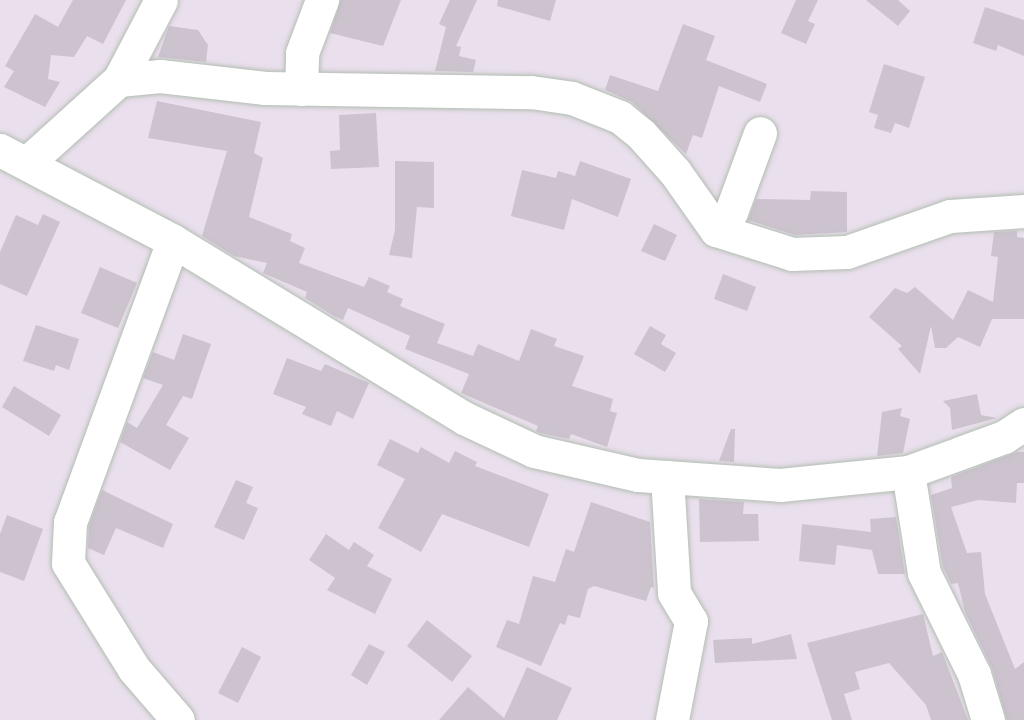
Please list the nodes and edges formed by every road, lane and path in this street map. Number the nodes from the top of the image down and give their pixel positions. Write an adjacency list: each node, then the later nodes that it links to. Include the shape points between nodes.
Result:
1 (161, 0): 3 (street)
2 (322, 0): 4 (street, via 302,53)
3 (119, 80): 4 (street, via 160,76); 6 (street)
4 (301, 89): 8 (street, via 531,92 572,98 620,117 641,134)
5 (760, 133): 8 (street, via 731,212)
6 (13, 156): 9 (street)
7 (1024, 211): 8 (street, via 950,216 847,252 792,254)
8 (716, 230)
9 (173, 241): 12 (street, via 475,423 534,451); 13 (street, via 70,522 68,563 134,668)
10 (1024, 424): 11 (street, via 1004,437)
11 (908, 472): 12 (street, via 780,485); 15 (street, via 924,573 975,674)
12 (667, 477): 14 (street, via 674,593 691,621)
13 (178, 720)
14 (672, 720)
15 (988, 720)

